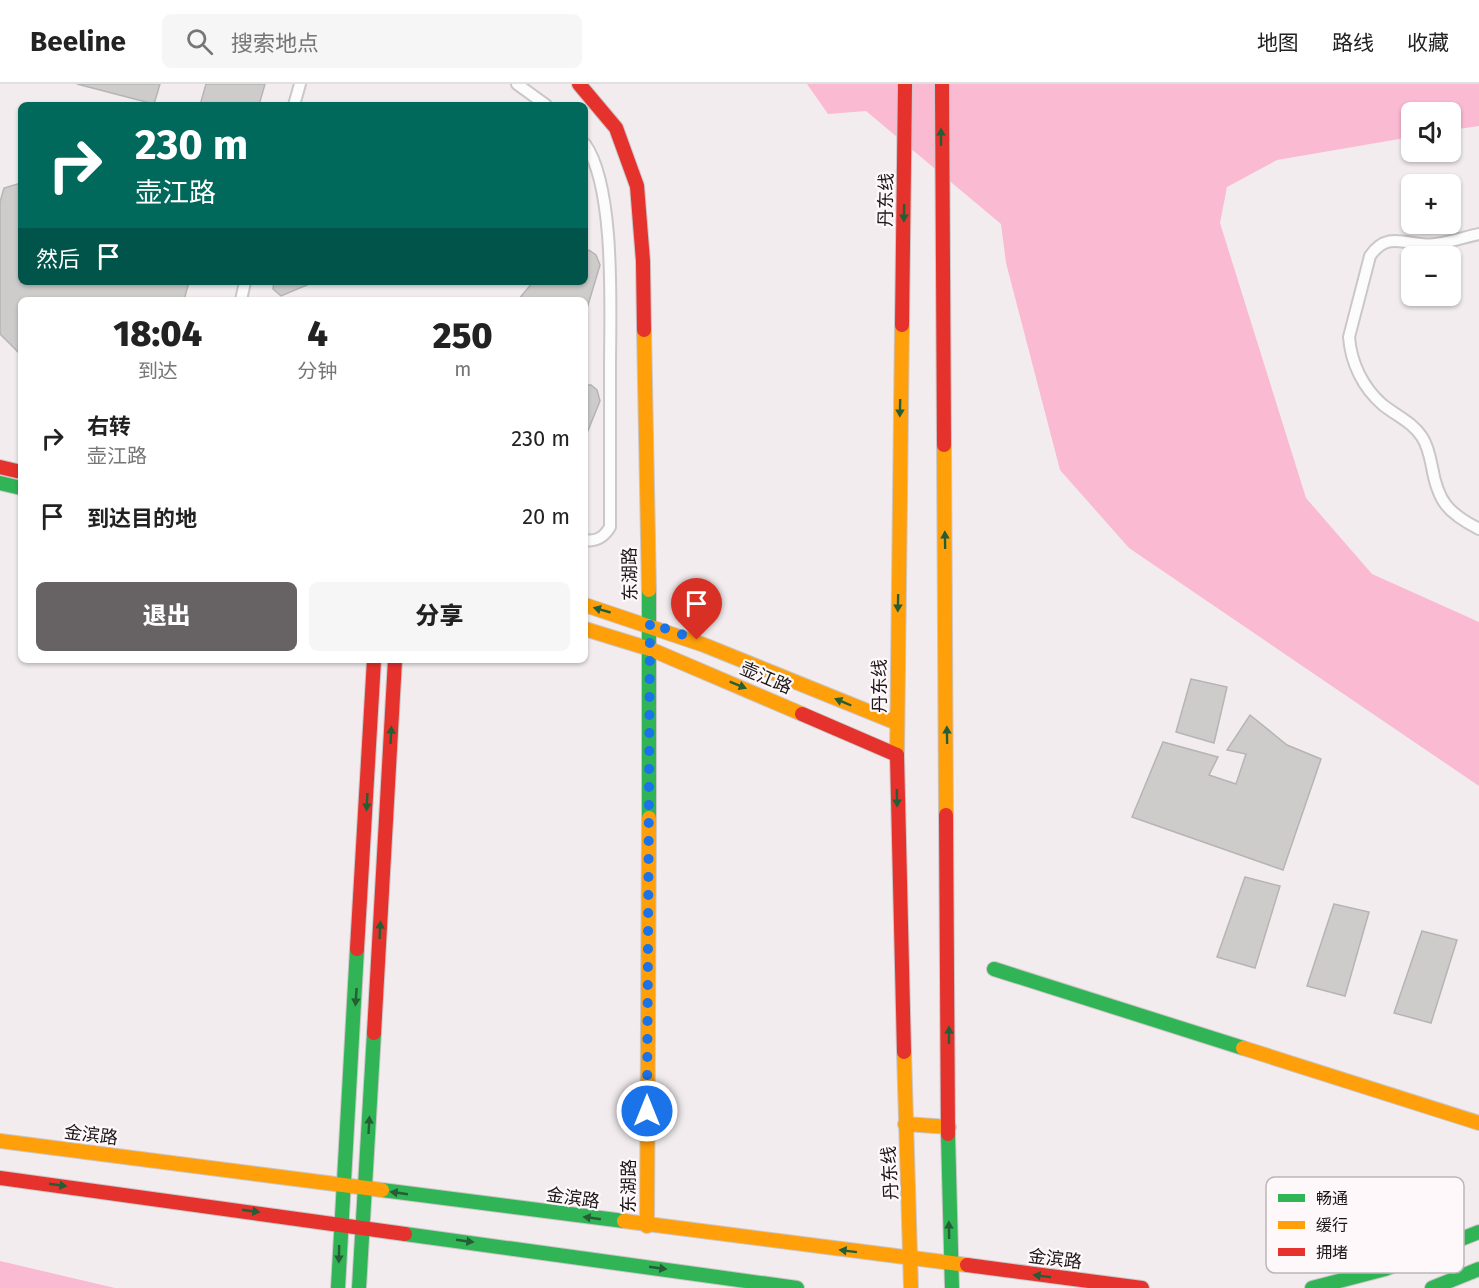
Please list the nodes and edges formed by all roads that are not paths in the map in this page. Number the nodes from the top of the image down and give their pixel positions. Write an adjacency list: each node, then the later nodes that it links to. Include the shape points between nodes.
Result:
1 (300, 84): 6 (street)
2 (517, 84): 7 (street)
3 (579, 84): 17 (main road, 东湖路, via 616,128 637,186 643,261)
4 (905, 84): 22 (main road, 丹东线, one-way to 22)
5 (942, 84): 27 (main road, one-way to 5)
6 (295, 102)
7 (542, 102)
8 (588, 149): 15 (street, via 599,176 610,255 610,527 605,535)
9 (1479, 234): 14 (street, via 1437,244 1397,241 1377,247 1368,265 1349,337 1361,379 1383,405 1409,422 1424,440 1440,499 1463,521)
10 (0, 468): 11 (main road)
11 (18, 471)
12 (0, 483): 13 (main road)
13 (18, 487)
14 (1479, 529)
15 (588, 540)
16 (588, 605): 17 (main road, 壶江路, one-way to 16)
17 (650, 623): 19 (main road, 东湖路); 22 (main road, 壶江路, one-way to 17)
18 (588, 630): 19 (main road, 壶江路)
19 (650, 649): 23 (main road, 壶江路, one-way to 23); 33 (main road, 东湖路)
20 (374, 663): 30 (main road, one-way to 30)
21 (395, 663): 31 (main road, one-way to 21)
22 (897, 723): 23 (main road, 丹东线)
23 (897, 755): 26 (main road, 丹东线, one-way to 26)
24 (994, 969): 25 (main road)
25 (1479, 1123)
26 (905, 1124): 27 (main road); 37 (main road, 丹东线)
27 (949, 1127): 38 (main road, one-way to 27)
28 (0, 1141): 30 (main road, 金滨路)
29 (0, 1178): 32 (main road, one-way to 32)
30 (344, 1185): 31 (main road, 金滨路); 32 (main road)
31 (366, 1188): 33 (main road, 金滨路, one-way to 31); 34 (main road)
32 (340, 1223): 34 (main road); 41 (main road, one-way to 41)
33 (647, 1226): 37 (main road, 金滨路, one-way to 33)
34 (363, 1227): 42 (main road); 43 (main road, one-way to 43)
35 (1479, 1232): 36 (main road)
36 (1464, 1238)
37 (911, 1259): 38 (main road, 金滨路); 44 (main road, 丹东线)
38 (950, 1265): 45 (main road); 46 (main road, 金滨路, one-way to 38)
39 (1479, 1269): 48 (main road)
40 (1370, 1273): 47 (main road)
41 (338, 1287)
42 (359, 1288)
43 (797, 1288)
44 (911, 1288)
45 (952, 1288)
46 (1142, 1288)
47 (1312, 1288)
48 (1432, 1288)

